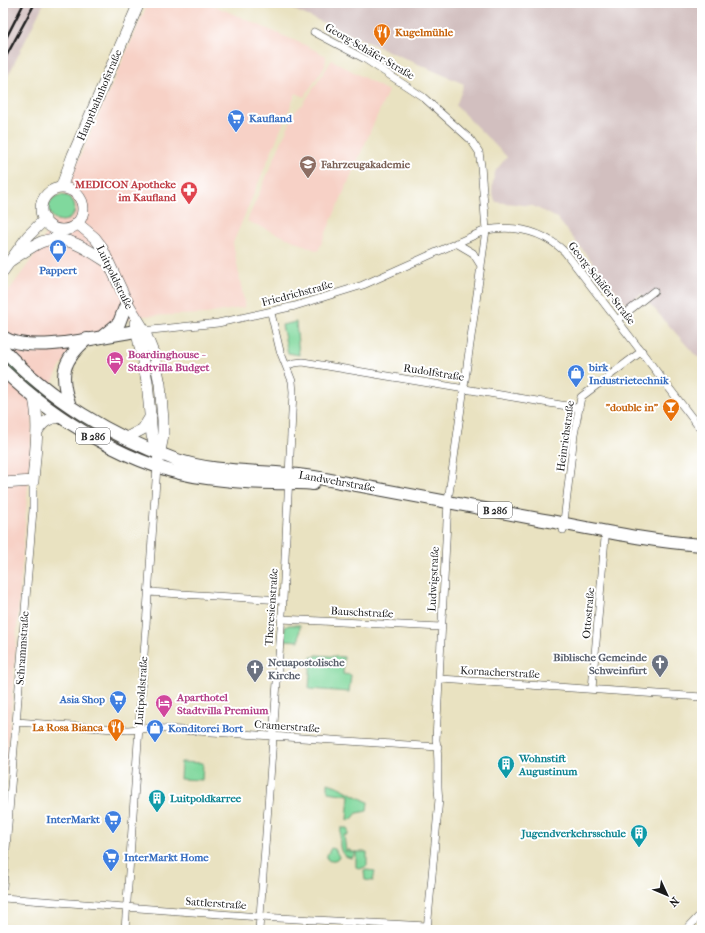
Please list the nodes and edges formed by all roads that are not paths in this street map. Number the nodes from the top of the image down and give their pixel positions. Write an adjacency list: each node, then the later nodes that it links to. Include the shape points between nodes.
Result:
1 (139, 3): 3 (street, Hauptbahnhofstraße)
2 (314, 32): 6 (street, Georg-Schäfer-Straße, via 399,80 440,111 472,140 479,152)
3 (61, 188): 4 (street, via 50,192 43,202 42,214); 5 (street, via 76,193 82,201 83,213)
4 (45, 219): 5 (street, via 52,227 63,229); 8 (street, via 28,236)
5 (77, 223): 9 (street, Luitpoldstraße, via 95,238)
6 (486, 230): 7 (street, Friedrichstraße); 10 (street, Ludwigstraße); 15 (street, Georg-Schäfer-Straße, via 521,229 534,232 553,242 565,252)
7 (456, 243): 10 (street, via 473,253); 14 (street, Friedrichstraße, via 363,285)
8 (10, 261): 9 (street, via 37,244 62,240 86,248); 11 (street)
9 (109, 263): 13 (street, Luitpoldstraße)
10 (481, 266): 24 (street, Ludwigstraße)
11 (3, 271)
12 (654, 291): 15 (street)
13 (127, 302): 16 (street, Luitpoldstraße); 17 (main road, via 119,322)
14 (271, 313): 16 (street, Friedrichstraße, via 197,326); 22 (street, Theresienstraße)
15 (617, 320): 21 (street, Georg-Schäfer-Straße)
16 (140, 331): 17 (main road); 28 (street, Luitpoldstraße); 33 (street, Luitpoldstraße, via 154,355 160,384 163,436)
17 (102, 336): 19 (main road)
18 (3, 337): 19 (main road, via 27,346)
19 (87, 339): 26 (main road, via 72,354 65,369 63,381)
20 (3, 349): 26 (main road, Landwehrstraße / B 286, via 38,382)
21 (642, 351): 27 (street, Heinrichstraße, via 581,397); 30 (street, Georg-Schäfer-Straße)
22 (286, 366): 24 (street, Rudolfstraße, via 303,362); 35 (street, Theresienstraße, via 293,392)
23 (3, 370): 25 (main road, Landwehrstraße / B 286)
24 (463, 388): 27 (street, Rudolfstraße); 38 (street, Ludwigstraße)
25 (34, 398): 29 (main road, Landwehrstraße / B 286); 31 (street, Schrammstraße)
26 (70, 406): 32 (main road, Landwehrstraße / B 286)
27 (579, 408): 39 (street, Heinrichstraße)
28 (151, 416): 32 (street, via 143,429); 33 (street, Luitpoldstraße, via 152,436)
29 (60, 417): 31 (street, via 47,420); 34 (main road, Landwehrstraße / B 286, via 107,443)
30 (702, 431)
31 (37, 432): 36 (street, Schrammstraße)
32 (126, 438): 33 (main road, Landwehrstraße / B 286)
33 (158, 453): 34 (street, Luitpoldstraße); 35 (main road, Landwehrstraße / B 286, via 188,464)
34 (157, 466): 35 (main road, Landwehrstraße / B 286, via 207,478 274,483); 43 (street, Luitpoldstraße)
35 (289, 478): 38 (main road, Landwehrstraße / B 286); 44 (street, Theresienstraße)
36 (33, 481): 37 (street); 50 (street, Schrammstraße, via 34,510)
37 (3, 483)
38 (448, 505): 39 (main road, Landwehrstraße / B 286); 46 (street, Ludwigstraße)
39 (563, 527): 40 (main road, Landwehrstraße / B 286); 41 (main road, Landwehrstraße / B 286)
40 (605, 538): 42 (main road, Landwehrstraße / B 286); 48 (street, Ottostraße)
41 (702, 545)
42 (702, 553)
43 (148, 592): 44 (street); 51 (street, Luitpoldstraße)
44 (283, 600): 45 (street, Theresienstraße)
45 (281, 619): 46 (street, Bauschstraße); 52 (street, Theresienstraße)
46 (441, 627): 47 (street, Ludwigstraße)
47 (441, 680): 48 (street, Kornacherstraße); 53 (street, Ludwigstraße)
48 (592, 689): 49 (street, Kornacherstraße)
49 (702, 697)
50 (16, 722): 51 (street, Cramerstraße); 54 (street, Schrammstraße)
51 (138, 729): 52 (street, Cramerstraße); 56 (street, Luitpoldstraße)
52 (272, 735): 53 (street, Cramerstraße); 58 (street, Theresienstraße)
53 (438, 747): 59 (street, Ludwigstraße, via 439,799)
54 (3, 887)
55 (3, 898): 56 (street, Sattlerstraße)
56 (126, 908): 58 (street, Sattlerstraße); 60 (street, Luitpoldstraße)
57 (702, 913): 62 (street)
58 (260, 917): 59 (street, Sattlerstraße); 61 (street, Theresienstraße)
59 (427, 928)
60 (125, 930)
61 (259, 930)
62 (686, 930)

